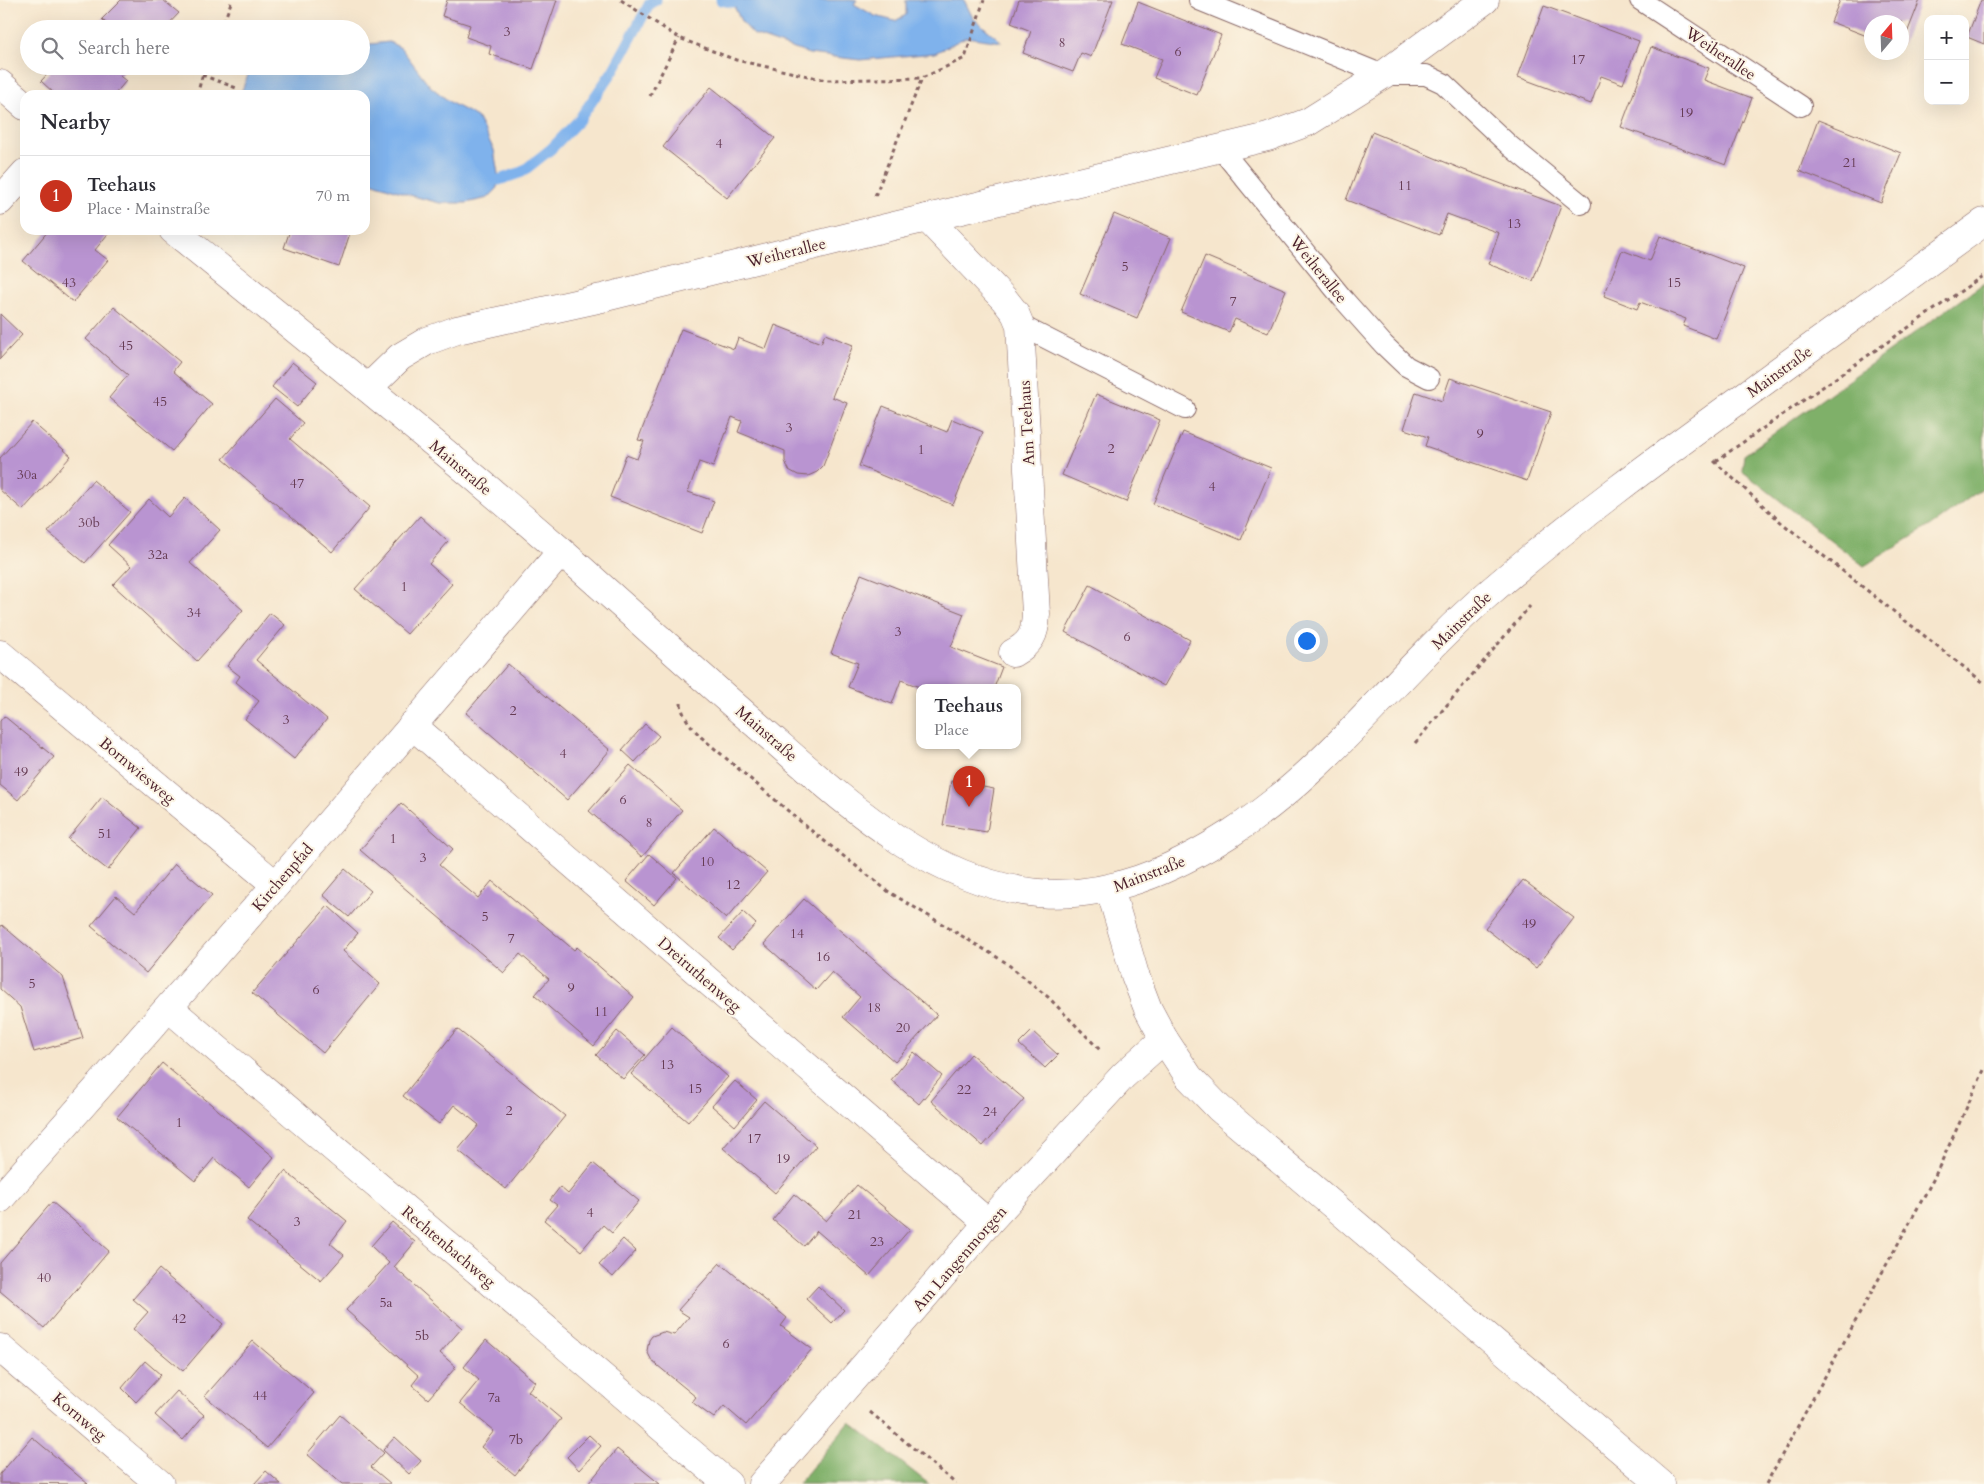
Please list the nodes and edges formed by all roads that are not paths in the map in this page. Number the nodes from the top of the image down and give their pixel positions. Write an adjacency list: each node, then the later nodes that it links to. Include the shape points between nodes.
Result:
1 (1199, 0): 4 (lane)
2 (1484, 0): 4 (street, Weiherallee)
3 (1640, 0): 7 (lane, Weiherallee)
4 (1383, 74): 8 (street, Weiherallee, via 1308,122 1268,137); 11 (lane, via 1426,75 1443,83 1510,146)
5 (0, 84): 6 (street)
6 (20, 102)
7 (1801, 106)
8 (1220, 148): 12 (street, Weiherallee); 16 (lane, Weiherallee, via 1384,345 1406,366)
9 (20, 178): 10 (street)
10 (0, 201)
11 (1581, 204)
12 (927, 218): 15 (street, Am Teehaus, via 1004,299); 17 (street, Weiherallee, via 457,330 427,341 400,357)
13 (1984, 222): 24 (street, Mainstraße, via 1567,526 1483,597 1341,742 1274,802 1204,850 1158,872)
14 (180, 235): 17 (street, Mainstraße)
15 (1020, 325): 18 (lane); 20 (street, Am Teehaus, via 1036,614 1032,638)
16 (1429, 378)
17 (368, 388): 19 (street, Mainstraße)
18 (1185, 409)
19 (561, 552): 22 (street, Kirchenpfad); 24 (street, Mainstraße, via 807,768 901,842 938,864 1004,887 1069,894)
20 (1013, 653)
21 (0, 654): 23 (street, Bornwiesweg)
22 (412, 725): 23 (street, Kirchenpfad); 28 (street, Dreiruthenweg)
23 (276, 885): 25 (street, Kirchenpfad)
24 (1110, 889): 26 (street, via 1135,975)
25 (169, 1008): 27 (street, Kirchenpfad); 31 (street, Rechtenbachweg)
26 (1164, 1038): 28 (street, Am Langenmorgen, via 1123,1076); 33 (street, via 1189,1077 1219,1108)
27 (0, 1199)
28 (988, 1223): 32 (street, Am Langenmorgen)
29 (0, 1348): 30 (street, Kornweg)
30 (160, 1484)
31 (728, 1484)
32 (762, 1484)
33 (1661, 1484)

